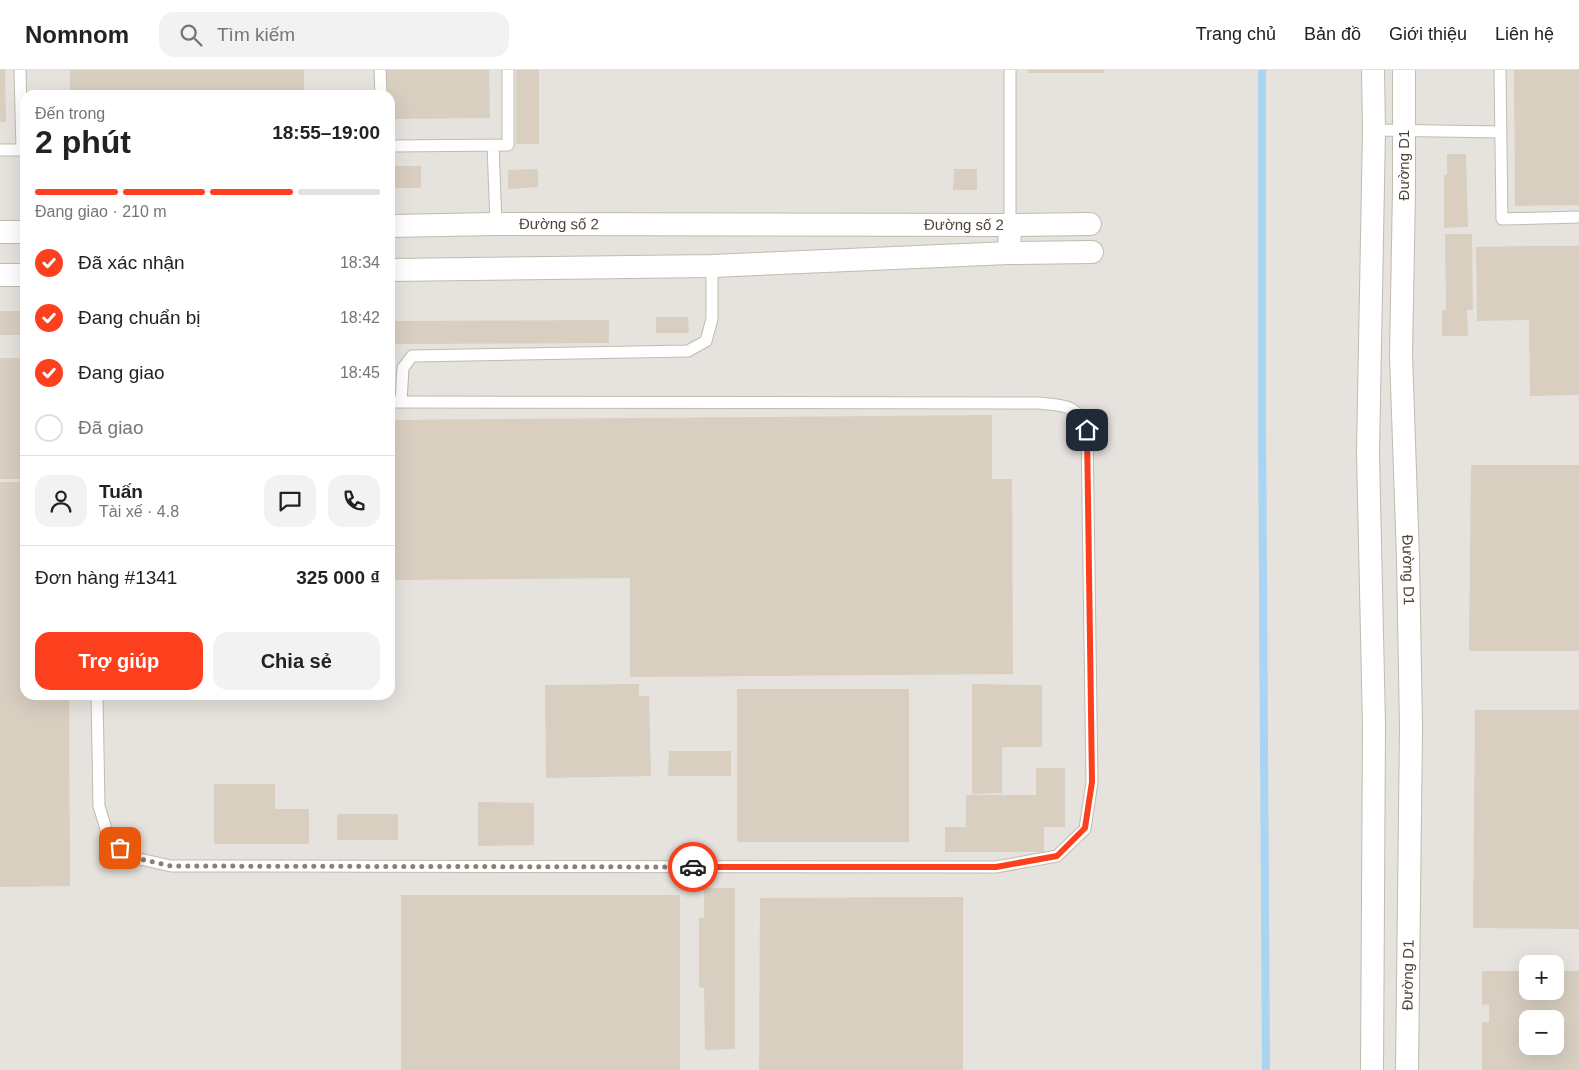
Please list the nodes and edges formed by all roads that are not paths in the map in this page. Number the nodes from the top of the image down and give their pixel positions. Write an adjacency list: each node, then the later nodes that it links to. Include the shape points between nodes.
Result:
1 (20, 70): 8 (lane)
2 (380, 70): 9 (lane)
3 (508, 70): 13 (lane, via 508,145)
4 (1010, 70): 20 (lane)
5 (1373, 70): 10 (street, Đường D1)
6 (1404, 70): 11 (street, Đường D1)
7 (1500, 70): 12 (lane)
8 (21, 90)
9 (380, 90)
10 (1374, 130): 11 (lane); 32 (street, Đường D1, via 1368,453)
11 (1404, 131): 12 (lane); 33 (street, Đường D1, via 1401,355)
12 (1501, 132): 17 (lane, via 1502,219)
13 (493, 145): 14 (lane); 18 (lane)
14 (395, 146)
15 (0, 150): 16 (lane)
16 (20, 150)
17 (1579, 217)
18 (496, 224): 20 (street, Đường số 2); 21 (street, Đường số 2)
19 (1090, 224): 20 (street)
20 (1010, 225): 25 (street, Đường số 2)
21 (395, 226)
22 (0, 232): 23 (street)
23 (20, 232)
24 (1092, 252): 25 (street)
25 (1009, 253): 26 (street, Đường số 2)
26 (712, 266): 27 (street, Đường số 2); 30 (lane, via 712,319 706,341 688,351 412,356 403,368)
27 (395, 270)
28 (0, 275): 29 (street)
29 (20, 275)
30 (396, 402): 31 (lane, via 1039,403 1067,406 1081,416 1087,430 1092,782 1085,828 1057,856 996,867 171,866 131,857 109,839 99,806)
31 (97, 700)
32 (1374, 725): 33 (street); 35 (street, Đường D1)
33 (1411, 727): 34 (street, Đường D1)
34 (1407, 1048): 35 (street); 36 (street, Đường D1)
35 (1372, 1059)
36 (1407, 1070)

